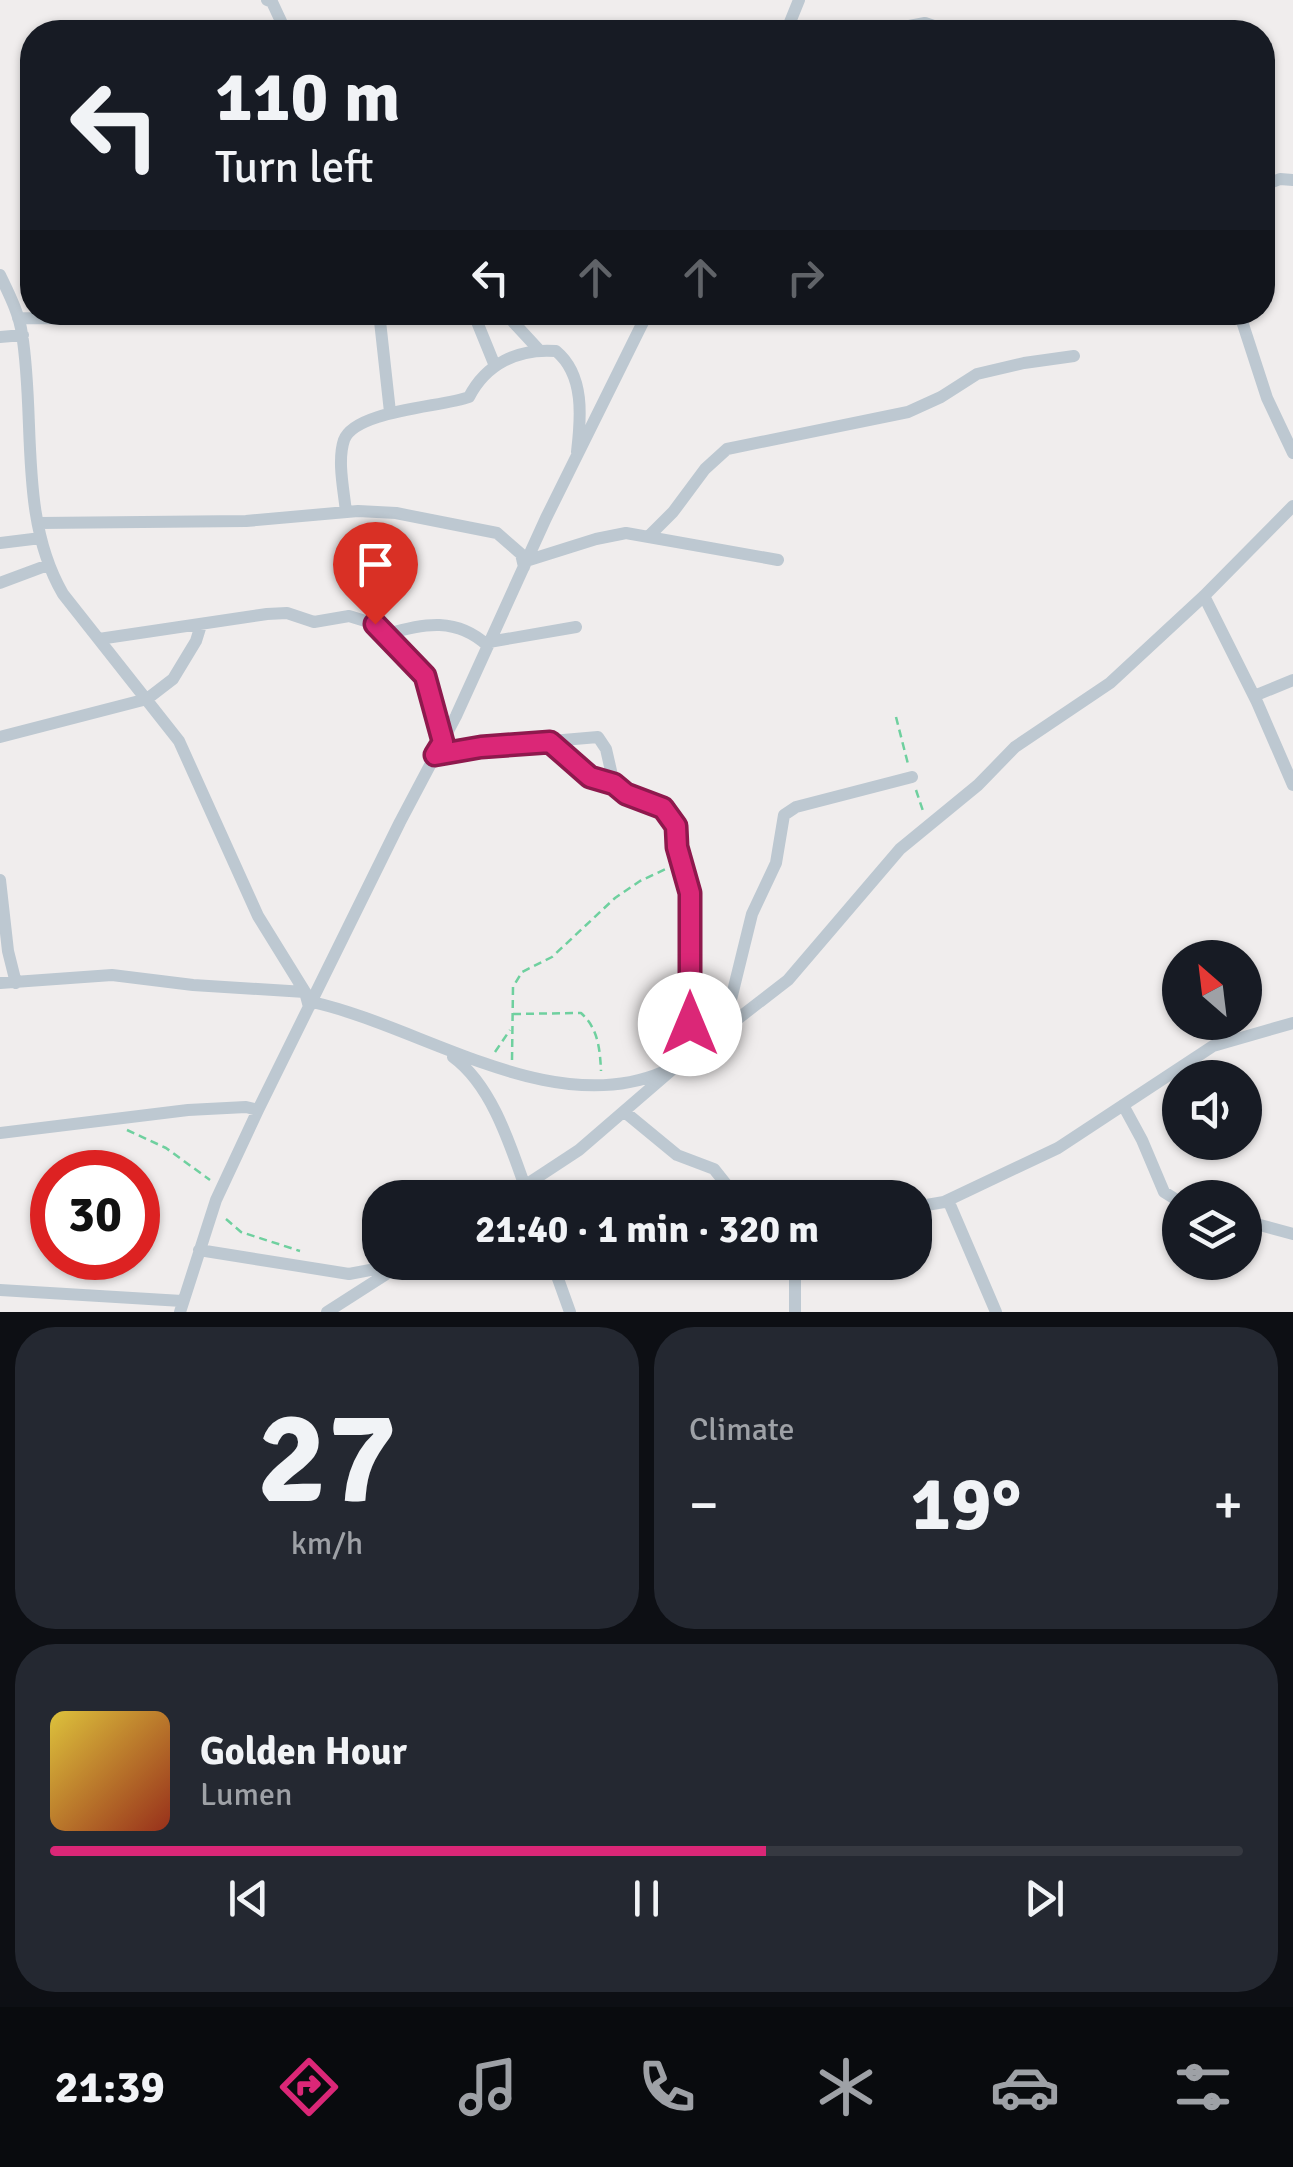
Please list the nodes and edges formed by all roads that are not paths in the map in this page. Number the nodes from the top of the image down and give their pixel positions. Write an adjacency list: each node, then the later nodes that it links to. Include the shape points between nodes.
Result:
1 (267, 0): 2 (street)
2 (280, 20)
3 (0, 275): 4 (street)
4 (4, 294): 5 (street)
5 (18, 318): 11 (street)
6 (380, 325): 16 (street)
7 (478, 325): 15 (street)
8 (516, 325): 13 (street)
9 (642, 325): 18 (street)
10 (1243, 325): 17 (street, via 1266,398)
11 (22, 335): 12 (street); 21 (street)
12 (0, 337)
13 (540, 351): 15 (street); 18 (street, via 556,351 576,378)
14 (1074, 356): 22 (street, via 977,374 908,412 728,449)
15 (495, 366): 16 (street, via 469,397)
16 (390, 412): 20 (street, via 349,432 343,442)
17 (1293, 453)
18 (577, 459): 26 (street)
19 (1293, 506): 29 (street)
20 (346, 512): 21 (street); 26 (street, via 396,513 497,533)
21 (38, 522): 23 (street)
22 (648, 537): 25 (street); 26 (street, via 615,534)
23 (41, 538): 24 (street); 27 (street)
24 (0, 543)
25 (778, 560)
26 (525, 564): 34 (street)
27 (48, 565): 28 (street); 33 (street)
28 (0, 582)
29 (1204, 596): 36 (street); 50 (street, via 1110,683 1015,747 900,849 812,956)
30 (201, 625): 32 (street, via 266,614 314,622 349,616); 33 (street); 37 (street, via 173,679)
31 (576, 627): 34 (street)
32 (386, 634): 34 (street, via 444,623); 39 (street, via 425,676)
33 (99, 639): 37 (street)
34 (488, 644): 39 (street)
35 (1293, 680): 36 (street)
36 (1254, 696): 44 (street)
37 (147, 698): 38 (street); 48 (street, via 178,741 258,916)
38 (0, 737)
39 (443, 742): 41 (street)
40 (550, 742): 41 (street); 43 (street, via 590,777); 43 (street, via 598,737)
41 (435, 755): 48 (street)
42 (912, 777): 50 (street, via 784,815 776,863 752,914)
43 (614, 784): 52 (street, via 663,808 676,826 690,893)
44 (1293, 785)
45 (0, 880): 46 (street)
46 (16, 983): 47 (street); 48 (street, via 112,974)
47 (0, 984)
48 (309, 1000): 51 (street, via 388,1024); 55 (street)
49 (1293, 1023): 54 (street, via 1213,1046)
50 (722, 1032): 52 (street)
51 (445, 1051): 53 (street, via 584,1086 625,1085); 58 (street, via 474,1076)
52 (690, 1055): 53 (street)
53 (674, 1068): 56 (street)
54 (1123, 1106): 61 (street); 62 (street, via 1058,1148)
55 (258, 1110): 57 (street, via 188,1110); 66 (street)
56 (626, 1113): 59 (street); 60 (street)
57 (0, 1133)
58 (522, 1180)
59 (542, 1180)
60 (722, 1180)
61 (1162, 1187)
62 (948, 1200): 63 (street); 76 (street)
63 (932, 1203)
64 (1262, 1226): 65 (street)
65 (1293, 1234)
66 (199, 1250): 67 (street, via 295,1268); 72 (street)
67 (362, 1271)
68 (377, 1280): 73 (street)
69 (558, 1280): 74 (street)
70 (796, 1280): 75 (street)
71 (0, 1290): 72 (street)
72 (181, 1306)
73 (327, 1312)
74 (570, 1312)
75 (796, 1312)
76 (996, 1312)

